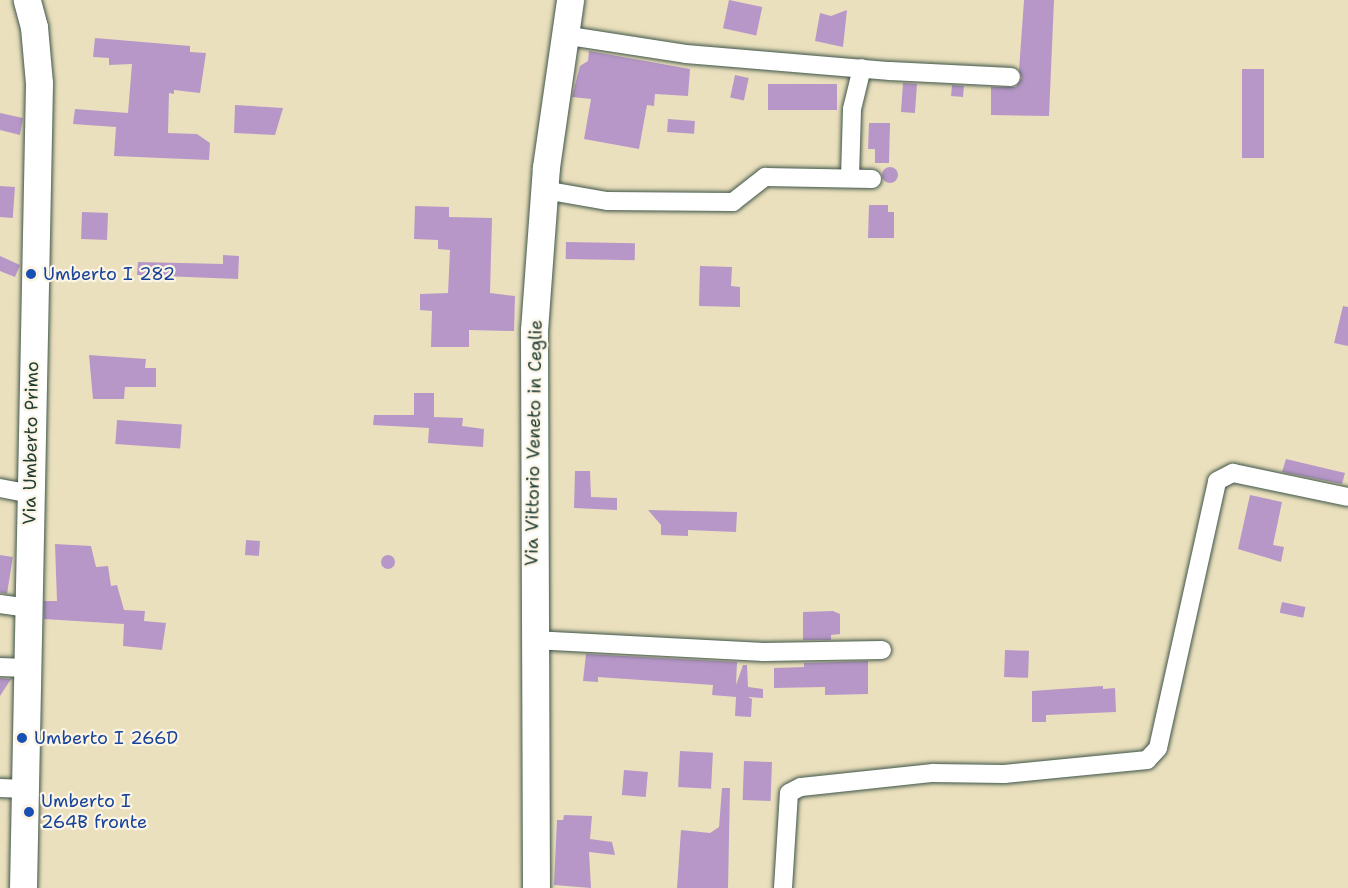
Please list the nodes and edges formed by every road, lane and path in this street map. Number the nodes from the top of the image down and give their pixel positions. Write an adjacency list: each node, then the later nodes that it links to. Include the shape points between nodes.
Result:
1 (27, 0): 10 (main road, Via Umberto Primo, via 34,27 39,83)
2 (570, 0): 3 (main road, Via Vittorio Veneto in Ceglie)
3 (562, 35): 4 (street, via 686,54); 8 (main road, Via Vittorio Veneto in Ceglie)
4 (862, 68): 5 (street); 6 (street, via 852,109)
5 (1011, 77)
6 (850, 177): 7 (street); 8 (street, via 765,177 733,202 607,201)
7 (872, 180)
8 (544, 190): 14 (main road, Via Vittorio Veneto in Ceglie, via 534,330)
9 (0, 488): 10 (street)
10 (30, 494): 13 (main road, Via Umberto Primo)
11 (1348, 497): 20 (street, via 1233,473 1216,481 1158,748 1147,760 801,787 789,793)
12 (0, 604): 13 (street)
13 (27, 608): 16 (main road, Via Umberto Primo)
14 (533, 640): 15 (street, via 764,652); 19 (main road, Via Vittorio Veneto in Ceglie)
15 (882, 650)
16 (13, 668): 17 (main road, Via Umberto Primo)
17 (13, 789): 18 (main road, Via Umberto Primo)
18 (23, 888)
19 (536, 888)
20 (783, 888)

